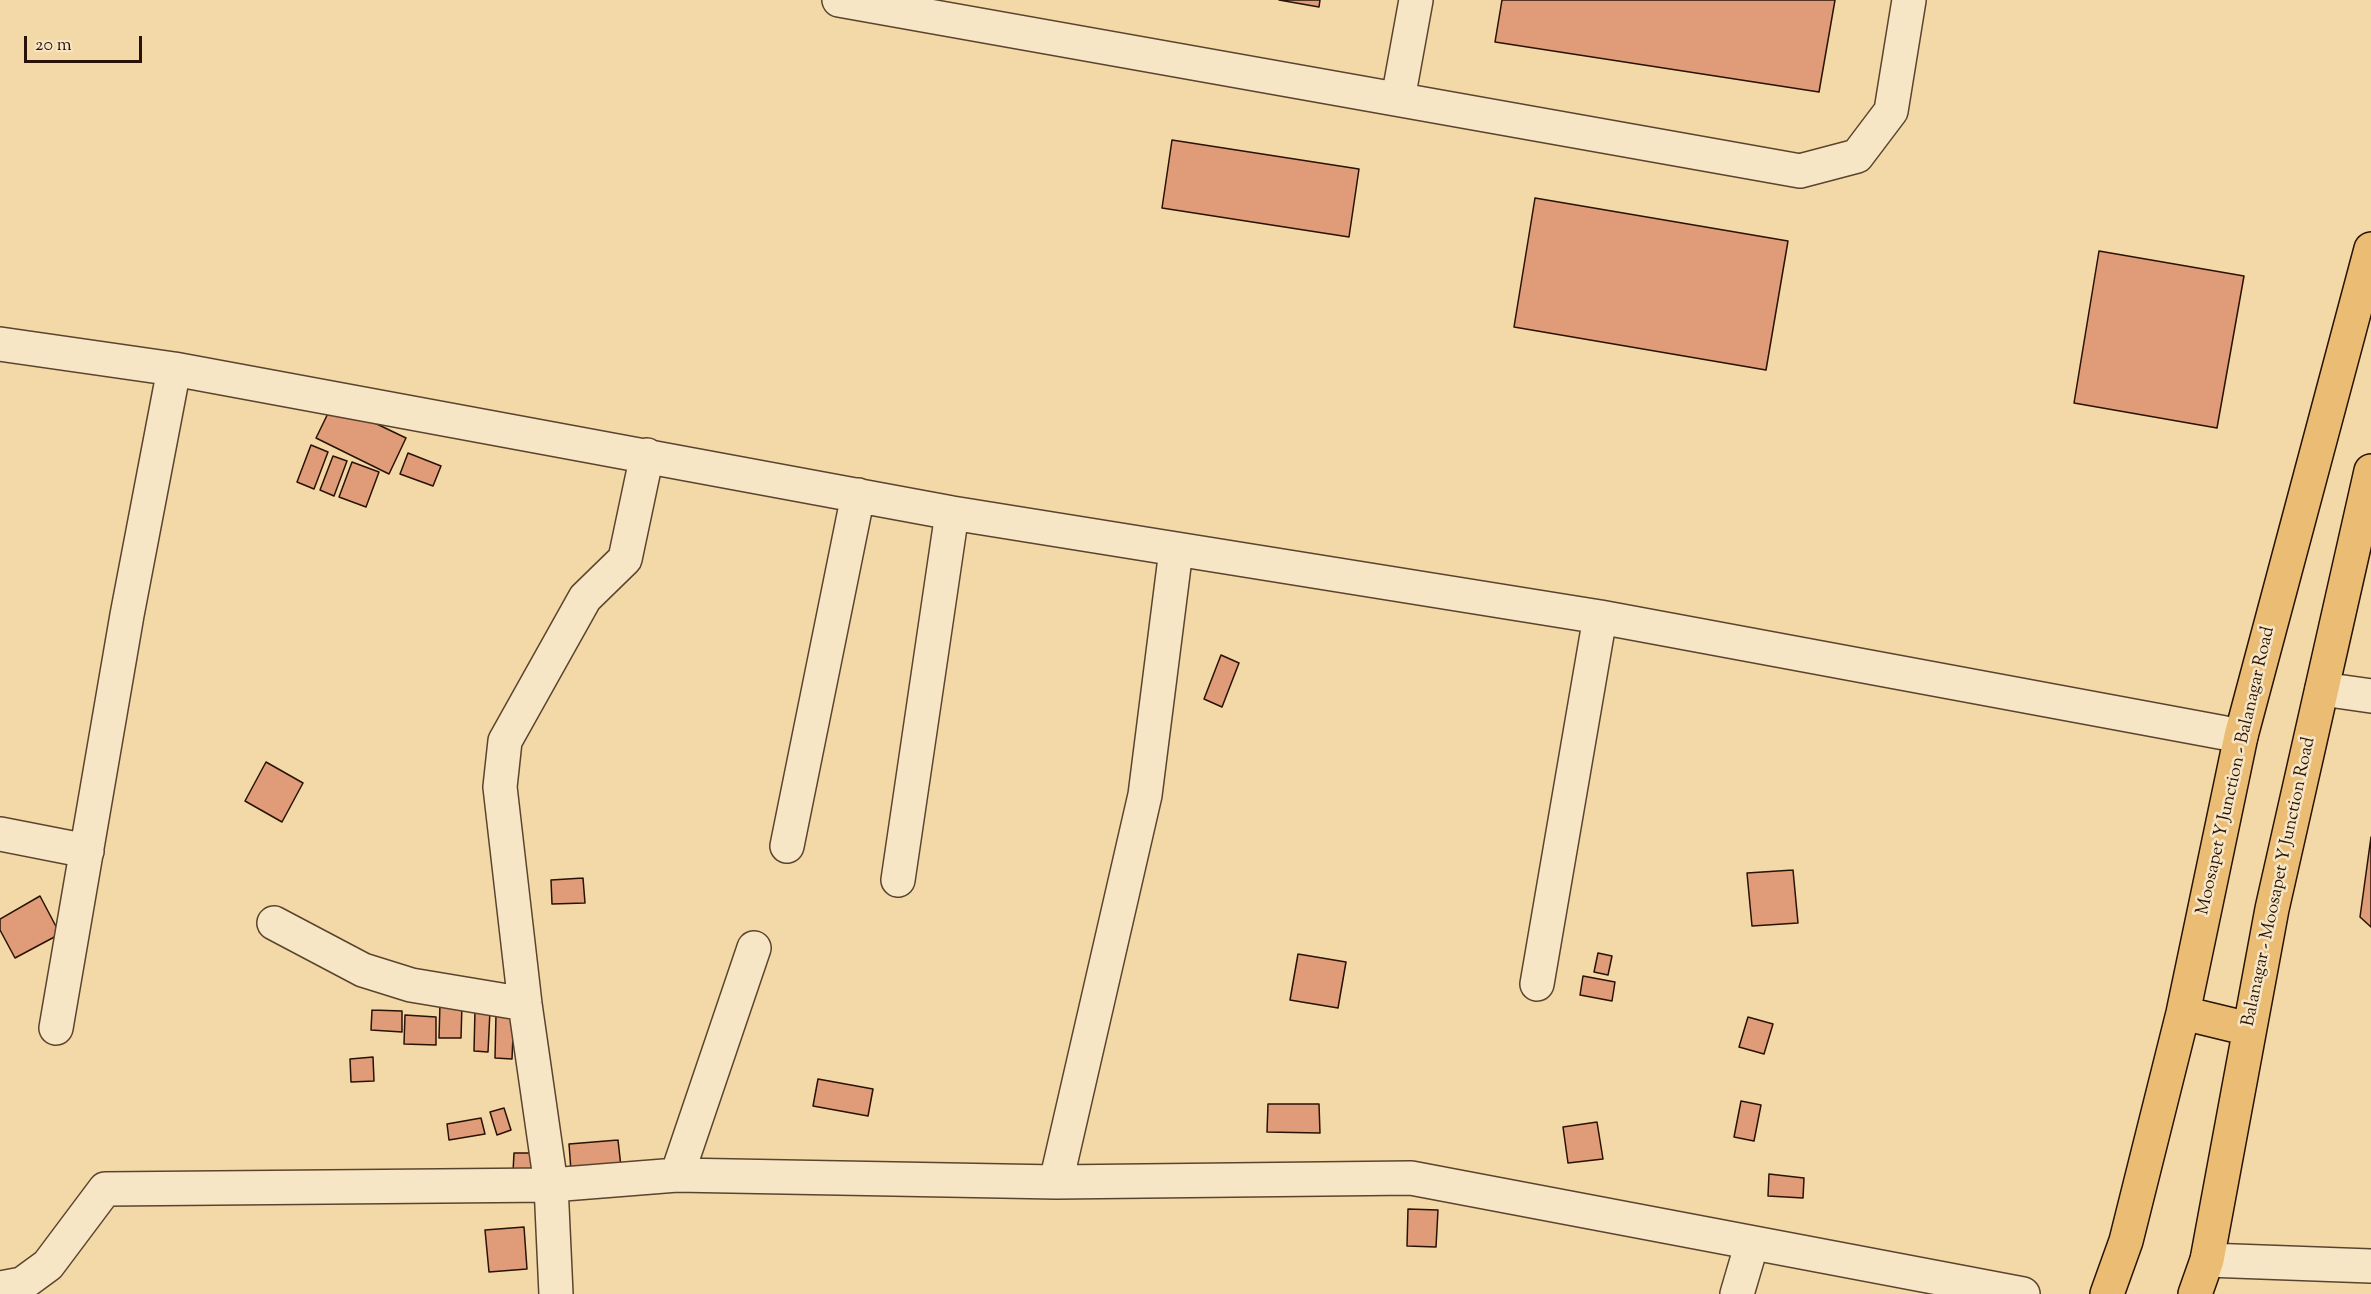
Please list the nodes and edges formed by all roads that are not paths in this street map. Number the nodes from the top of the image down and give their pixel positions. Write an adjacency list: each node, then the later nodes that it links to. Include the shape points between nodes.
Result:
1 (839, 0): 4 (street)
2 (1416, 0): 4 (street)
3 (1909, 0): 4 (street, via 1891,111 1857,156 1800,171)
4 (1398, 99)
5 (2371, 249): 16 (main road, Moosapet Y Junction - Balanagar Road)
6 (0, 344): 7 (street)
7 (174, 369): 8 (street); 19 (street)
8 (647, 455): 10 (street); 24 (street, via 625,559 585,598 505,741 500,787)
9 (2371, 471): 14 (main road, Balanagar - Moosapet Y Junction Road)
10 (858, 495): 11 (street); 18 (street)
11 (951, 513): 12 (street); 20 (street)
12 (1176, 550): 13 (street); 29 (street, via 1145,795)
13 (1600, 617): 16 (street); 23 (street)
14 (2322, 689): 15 (street); 27 (main road, Balanagar - Moosapet Y Junction Road)
15 (2371, 696)
16 (2241, 736): 25 (main road, Moosapet Y Junction - Balanagar Road)
17 (0, 834): 19 (street)
18 (788, 846)
19 (87, 851): 26 (street)
20 (898, 880)
21 (274, 923): 24 (street, via 363,970 411,985)
22 (753, 948): 28 (street)
23 (1538, 984)
24 (525, 1004): 30 (street)
25 (2183, 1013): 27 (main road); 38 (main road, Moosapet Y Junction - Balanagar Road, via 2126,1241)
26 (56, 1028)
27 (2249, 1029): 32 (main road, Balanagar - Moosapet Y Junction Road)
28 (677, 1175): 29 (street); 30 (street)
29 (1056, 1182): 31 (street, via 1411,1178)
30 (550, 1185): 34 (street, via 105,1189 48,1265 22,1284); 35 (street)
31 (1752, 1243): 36 (street); 37 (street)
32 (2207, 1260): 33 (street); 39 (main road, Balanagar - Moosapet Y Junction Road)
33 (2371, 1266)
34 (0, 1288)
35 (556, 1294)
36 (1737, 1294)
37 (2024, 1294)
38 (2107, 1294)
39 (2195, 1294)

